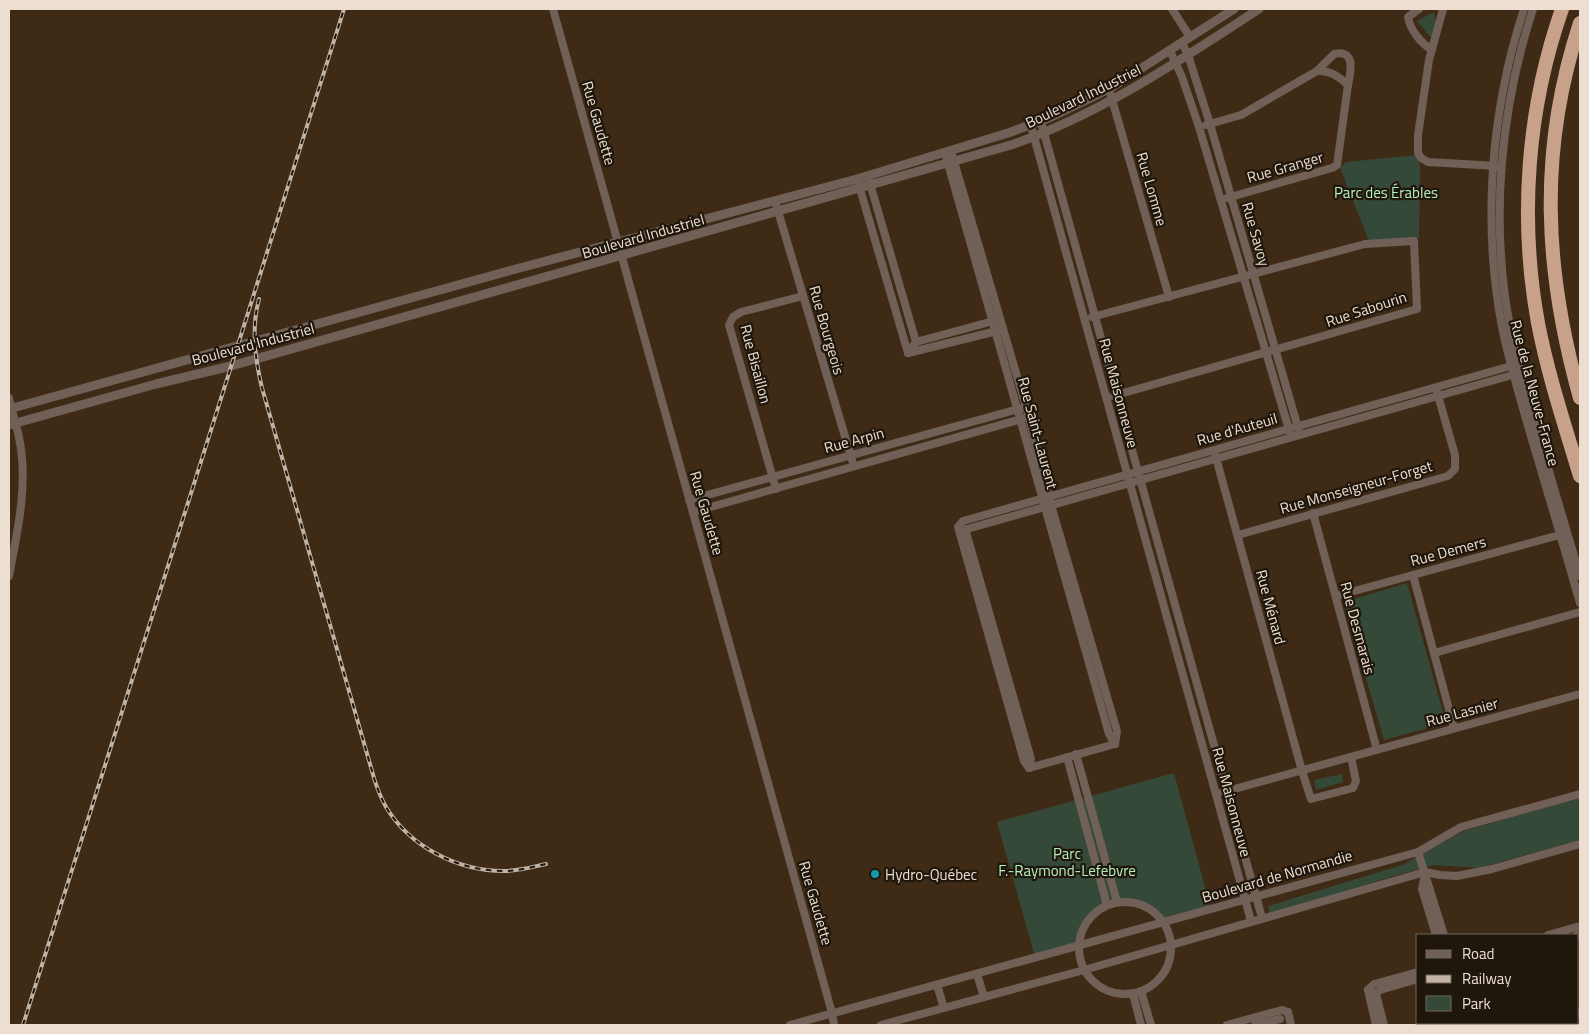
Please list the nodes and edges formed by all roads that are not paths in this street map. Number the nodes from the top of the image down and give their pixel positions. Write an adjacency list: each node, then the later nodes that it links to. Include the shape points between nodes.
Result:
1 (552, 9): 40 (street, Rue Gaudette)
2 (1172, 9): 11 (street)
3 (1234, 9): 11 (street, Boulevard Industriel)
4 (1259, 9): 15 (street, Boulevard Industriel)
5 (1419, 9): 13 (street, via 1408,17 1409,24 1424,45)
6 (1443, 9): 13 (street)
7 (1524, 9): 29 (street, Rue de la Neuve-France, via 1502,100)
8 (1532, 9): 29 (street, Rue de la Neuve-France, via 1511,91)
9 (1562, 9): 90 (highway, via 1546,62 1534,124 1529,183 1529,245 1541,336)
10 (1580, 23): 72 (highway, via 1557,120 1551,225 1557,297)
11 (1190, 37): 12 (street, Boulevard Industriel)
12 (1182, 43): 14 (street, Boulevard Industriel); 15 (street, Rue Savoy)
13 (1432, 50): 29 (street, via 1420,120 1419,156 1432,162)
14 (1170, 51): 16 (street, Rue Savoy); 19 (street, Boulevard Industriel)
15 (1188, 55): 16 (street, Boulevard Industriel); 22 (street, Rue Savoy)
16 (1176, 62): 20 (street, Boulevard Industriel); 24 (street, Rue Savoy)
17 (1316, 70): 18 (street, via 1331,72); 18 (street, Rue Granger, via 1334,54 1343,54 1352,63); 22 (street, Rue Granger, via 1241,115)
18 (1348, 85): 34 (street, Rue Granger, via 1337,165)
19 (1109, 89): 20 (street, Rue Lomme); 21 (street, Boulevard Industriel)
20 (1112, 101): 25 (street, Boulevard Industriel); 50 (street, Rue Lomme)
21 (1040, 122): 23 (street, Boulevard Industriel); 25 (street, Rue Maisonneuve)
22 (1210, 124): 24 (street, Rue Granger); 34 (street, Rue Savoy)
23 (1031, 126): 26 (street, Rue Maisonneuve); 27 (street, Boulevard Industriel)
24 (1199, 127): 35 (street, Rue Savoy)
25 (1044, 134): 26 (street, Boulevard Industriel); 38 (street, Rue Maisonneuve)
26 (1034, 137): 28 (street, Boulevard Industriel); 39 (street, Rue Maisonneuve)
27 (948, 152): 28 (street, Rue Saint-Laurent); 30 (street, Boulevard Industriel)
28 (952, 163): 32 (street, Boulevard Industriel); 55 (street, Rue Saint-Laurent)
29 (1498, 166): 62 (street, Rue de la Neuve-France, via 1503,270)
30 (868, 176): 31 (street, Boulevard Industriel); 32 (street)
31 (856, 179): 33 (street); 36 (street, Boulevard Industriel)
32 (871, 186): 33 (street, Boulevard Industriel); 44 (street)
33 (860, 189): 37 (street, Boulevard Industriel); 45 (street)
34 (1231, 197): 35 (street, Rue Granger); 43 (street, Rue Savoy)
35 (1221, 200): 46 (street, Rue Savoy)
36 (775, 201): 37 (street, Rue Bourgeois); 40 (street, Boulevard Industriel)
37 (778, 212): 41 (street, Boulevard Industriel); 49 (street, Rue Bourgeois)
38 (1072, 233): 39 (street); 53 (street, Rue Maisonneuve)
39 (1062, 236): 54 (street, Rue Maisonneuve)
40 (618, 242): 41 (street, Rue Gaudette); 42 (street, Boulevard Industriel)
41 (622, 256): 48 (street, Boulevard Industriel); 96 (street, Rue Gaudette)
42 (512, 270): 47 (street, Boulevard Industriel); 48 (street)
43 (1254, 275): 46 (street); 59 (street, Rue Savoy); 59 (street, Rue Sabourin, via 1365,244 1414,241 1417,309)
44 (896, 276): 45 (street); 58 (street)
45 (886, 278): 60 (street)
46 (1244, 278): 50 (street); 61 (street, Rue Savoy)
47 (464, 283): 51 (street); 52 (street, Boulevard Industriel)
48 (515, 286): 51 (street, Boulevard Industriel)
49 (803, 296): 85 (street, Rue Bourgeois); 91 (street, Rue Bisaillon, via 741,312 729,325)
50 (1170, 297): 53 (street)
51 (465, 300): 56 (street, Boulevard Industriel)
52 (377, 307): 56 (street); 63 (street, Boulevard Industriel)
53 (1095, 316): 54 (street); 68 (street, Rue Maisonneuve)
54 (1085, 319): 71 (street, Rue Maisonneuve)
55 (997, 320): 57 (street, Rue Saint-Laurent); 58 (street)
56 (378, 324): 65 (street, Boulevard Industriel)
57 (1000, 330): 60 (street); 74 (street, Rue Saint-Laurent); 76 (street, Rue Saint-Laurent)
58 (916, 342): 60 (street)
59 (1276, 351): 61 (street); 80 (street, Rue Savoy)
60 (908, 353)
61 (1266, 353): 68 (street); 81 (street, Rue Savoy)
62 (1514, 365): 64 (street, Rue de la Neuve-France); 67 (street, Rue d'Auteuil)
63 (164, 366): 65 (street); 66 (street, Boulevard Industriel)
64 (1517, 374): 69 (street, Rue d'Auteuil); 101 (street, Rue de la Neuve-France)
65 (156, 384): 73 (street, Boulevard Industriel)
66 (86, 387): 73 (street); 75 (street, Boulevard Industriel)
67 (1436, 387): 69 (street, Rue Monseigneur-Forget); 80 (street, Rue d'Auteuil)
68 (1117, 395): 71 (street); 88 (street, Rue Maisonneuve)
69 (1438, 396): 82 (street, Rue d'Auteuil); 99 (street, Rue Monseigneur-Forget, via 1455,455 1455,469 1448,476)
70 (9, 398): 75 (street)
71 (1106, 398): 89 (street, Rue Maisonneuve)
72 (1580, 398)
73 (89, 402): 79 (street, Boulevard Industriel)
74 (1026, 406): 76 (street, Rue Arpin); 77 (street, Rue Saint-Laurent)
75 (10, 408): 79 (street)
76 (1018, 409): 78 (street, Rue Saint-Laurent); 85 (street, Rue Arpin)
77 (1029, 417): 78 (street, Rue Arpin); 95 (street, Rue Saint-Laurent)
78 (1020, 419): 87 (street, Rue Arpin); 95 (street, Rue Saint-Laurent)
79 (12, 424): 106 (street, via 20,443 22,496)
80 (1298, 426): 81 (street, Rue d'Auteuil); 82 (street, Rue Savoy)
81 (1289, 428): 83 (street, Rue Savoy); 84 (street, Rue d'Auteuil)
82 (1300, 435): 83 (street, Rue d'Auteuil)
83 (1291, 437): 86 (street, Rue d'Auteuil)
84 (1214, 450): 86 (street, Rue Ménard); 88 (street, Rue d'Auteuil)
85 (850, 455): 87 (street, Rue Bourgeois); 91 (street, Rue Arpin)
86 (1216, 458): 92 (street, Rue d'Auteuil); 102 (street, Rue Ménard)
87 (853, 467): 94 (street, Rue Arpin)
88 (1138, 471): 89 (street, Rue d'Auteuil); 92 (street, Rue Maisonneuve)
89 (1128, 474): 93 (street, Rue Maisonneuve); 95 (street, Rue d'Auteuil)
90 (1580, 476)
91 (773, 477): 94 (street, Rue Bisaillon); 96 (street, Rue Arpin)
92 (1140, 480): 93 (street, Rue d'Auteuil); 103 (street, Rue Maisonneuve)
93 (1130, 483): 97 (street, Rue d'Auteuil); 104 (street, Rue Maisonneuve)
94 (776, 488): 98 (street, Rue Arpin)
95 (1046, 497): 97 (street, Rue Saint-Laurent); 100 (street, Rue d'Auteuil)
96 (689, 500): 98 (street, Rue Gaudette)
97 (1048, 506): 100 (street, Rue d'Auteuil); 119 (street, Rue Saint-Laurent, via 1117,731 1115,744)
98 (693, 512): 157 (street, Rue Gaudette)
99 (1313, 513): 102 (street, Rue Monseigneur-Forget); 108 (street, Rue Desmarais)
100 (963, 525): 120 (street, Rue Saint-Laurent, via 1027,764)
101 (1564, 533): 105 (street, Rue Demers); 107 (street, Rue de la Neuve-France); 109 (street, Rue de la Neuve-France)
102 (1238, 535): 122 (street, Rue Ménard)
103 (1161, 554): 104 (street); 111 (street, Rue Maisonneuve)
104 (1151, 558): 112 (street, Rue Maisonneuve)
105 (1413, 574): 108 (street, Rue Demers); 113 (street)
106 (9, 576)
107 (1580, 576)
108 (1336, 596): 118 (street, Rue Desmarais)
109 (1580, 603)
110 (1580, 612): 113 (street)
111 (1183, 633): 112 (street); 115 (street, Rue Maisonneuve)
112 (1172, 636): 116 (street, Rue Maisonneuve)
113 (1434, 652): 117 (street)
114 (1580, 694): 117 (street, Rue Lasnier)
115 (1206, 716): 116 (street); 123 (street, Rue Maisonneuve)
116 (1195, 719): 124 (street, Rue Maisonneuve)
117 (1454, 728): 118 (street, Rue Lasnier)
118 (1377, 750): 121 (street, Rue Lasnier)
119 (1076, 754): 120 (street, Rue Saint-Laurent); 128 (street)
120 (1067, 757): 129 (street)
121 (1351, 758): 122 (street, Rue Lasnier); 122 (street, via 1356,781 1353,788 1311,799)
122 (1302, 771): 123 (street, Rue Lasnier)
123 (1227, 791): 124 (street, Rue Lasnier); 131 (street, Rue Maisonneuve)
124 (1216, 794): 132 (street, Rue Maisonneuve)
125 (1580, 794): 127 (street, Boulevard de Normandie, via 1461,827)
126 (1580, 844): 130 (street, via 1457,876)
127 (1418, 852): 130 (street); 131 (street, Boulevard de Normandie)
128 (1105, 858): 129 (street); 133 (street)
129 (1095, 860): 134 (street)
130 (1426, 872): 135 (street); 140 (street, via 1422,890); 141 (street)
131 (1256, 895): 132 (street, Boulevard de Normandie); 135 (street, Rue Maisonneuve)
132 (1245, 898): 136 (street, Rue Maisonneuve); 137 (street, Boulevard de Normandie)
133 (1117, 902): 134 (street); 137 (street, via 1144,905)
134 (1107, 905): 144 (street, via 1087,921)
135 (1262, 918): 136 (street)
136 (1251, 921): 143 (street)
137 (1164, 923): 143 (street); 144 (street, Boulevard de Normandie)
138 (1580, 926): 139 (street)
139 (1569, 932): 142 (street)
140 (1436, 934)
141 (1444, 934)
142 (1555, 934)
143 (1171, 945): 145 (street); 151 (street, via 1166,969 1156,982)
144 (1079, 946): 145 (street); 147 (street, Boulevard de Normandie)
145 (1084, 970): 152 (street, via 1104,989); 154 (street)
146 (1416, 973): 150 (street, via 1374,984)
147 (977, 974): 149 (street, Boulevard de Normandie); 154 (street)
148 (1416, 980): 153 (street)
149 (936, 985): 155 (street); 157 (street, Boulevard de Normandie)
150 (1368, 990): 153 (street); 168 (street)
151 (1142, 991): 152 (street); 164 (street)
152 (1133, 994): 163 (street)
153 (1376, 994): 169 (street)
154 (984, 997): 155 (street)
155 (944, 1008): 162 (street)
156 (1288, 1012): 158 (street); 159 (street, via 1282,1010); 167 (street)
157 (832, 1013): 160 (street, Boulevard de Normandie); 161 (street, Rue Gaudette)
158 (1281, 1022): 166 (street)
159 (1238, 1024): 165 (street)
160 (790, 1025)
161 (834, 1025)
162 (881, 1025)
163 (1141, 1025)
164 (1151, 1025)
165 (1227, 1025)
166 (1255, 1025)
167 (1292, 1025)
168 (1376, 1025)
169 (1384, 1025)

